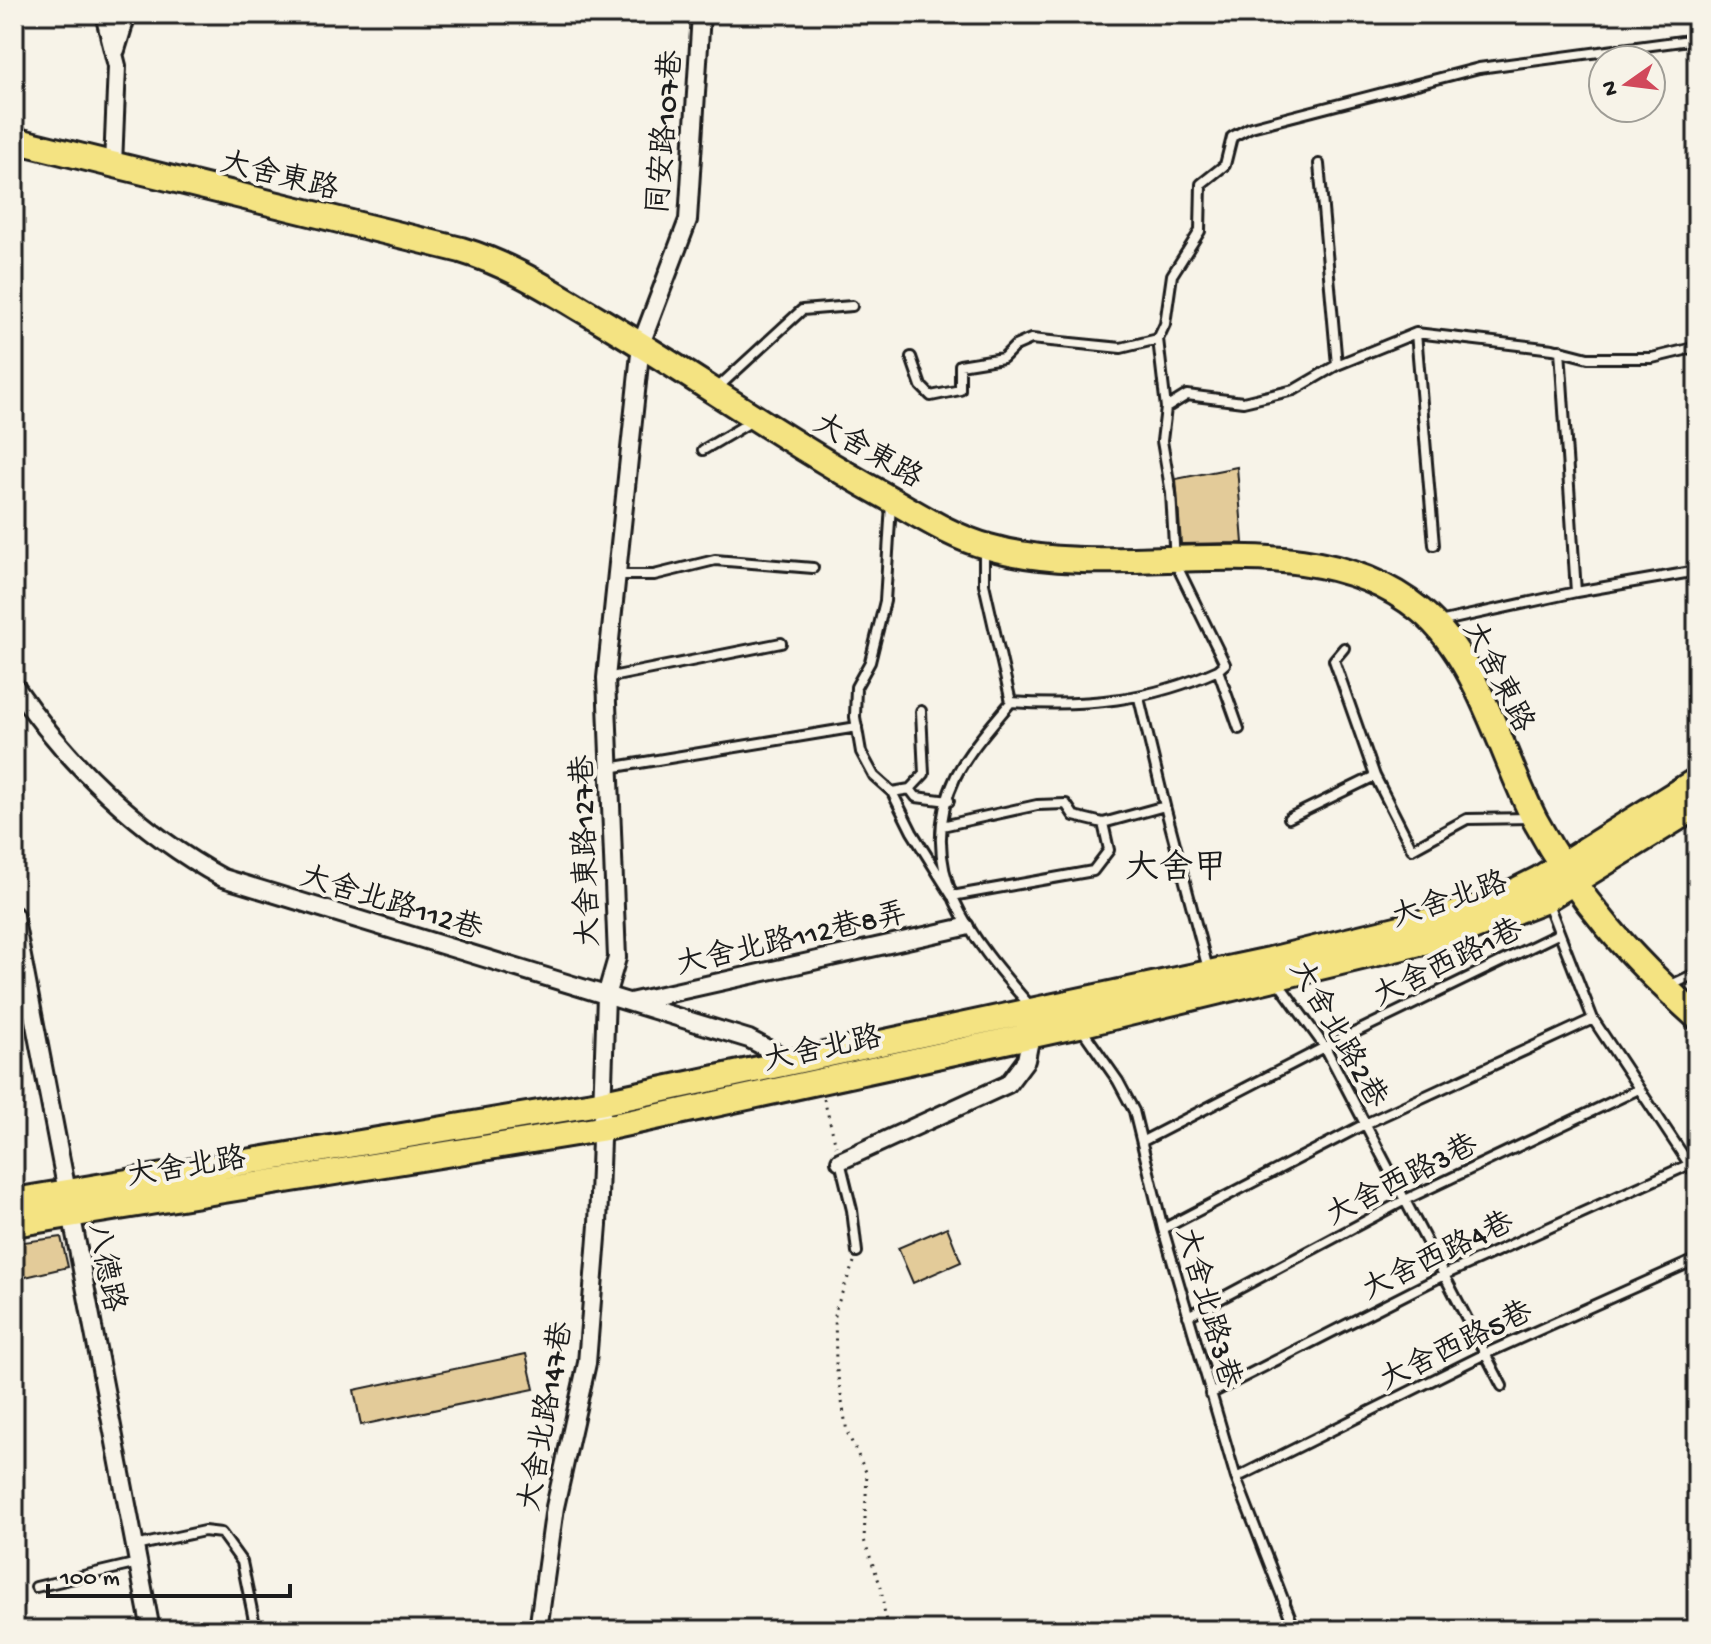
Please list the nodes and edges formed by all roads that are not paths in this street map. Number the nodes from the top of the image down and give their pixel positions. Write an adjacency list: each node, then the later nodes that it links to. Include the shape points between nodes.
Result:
1 (104, 14): 5 (street)
2 (127, 14): 5 (street)
3 (701, 14): 12 (street, 同安路107巷, via 688,220)
4 (1697, 39): 11 (lane, via 1479,68 1251,127 1232,137 1225,165 1201,184 1200,231 1172,275)
5 (116, 50): 8 (street)
6 (14, 140): 8 (main road, 大舍東路)
7 (1319, 164): 16 (lane)
8 (113, 165): 12 (main road, 大舍東路, via 486,257)
9 (852, 306): 17 (lane, via 802,310)
10 (1416, 333): 14 (lane); 16 (lane); 22 (lane)
11 (1158, 339): 15 (lane, via 1121,348 1031,339 1003,358 960,365 960,390 931,396 921,386); 18 (lane)
12 (641, 344): 17 (main road, 大舍東路); 27 (street, 大舍東路127巷)
13 (1697, 347): 14 (lane, via 1652,358 1588,358)
14 (1560, 350): 28 (lane)
15 (911, 357)
16 (1337, 365): 18 (lane, via 1294,390 1243,402 1187,395)
17 (714, 390): 19 (main road, 大舍東路)
18 (1166, 408): 24 (lane, via 1162,441)
19 (757, 419): 20 (lane); 21 (main road, 大舍東路)
20 (703, 450)
21 (891, 499): 23 (main road, 大舍東路); 38 (lane, via 885,601 870,662 856,687)
22 (1434, 545)
23 (984, 546): 24 (main road, 大舍東路, via 1031,559); 36 (lane, via 984,584)
24 (1175, 562): 29 (main road, 大舍東路, via 1268,558 1356,572); 32 (lane, via 1225,664)
25 (813, 568): 27 (lane, via 715,560 654,575)
26 (1697, 571): 28 (lane)
27 (617, 575): 33 (street, 大舍東路127巷)
28 (1576, 592): 29 (lane)
29 (1436, 623): 49 (main road, 大舍東路, via 1465,667)
30 (781, 643): 33 (lane)
31 (1344, 648): 41 (lane, via 1334,660)
32 (1218, 670): 35 (lane); 39 (lane)
33 (606, 678): 40 (street, 大舍東路127巷)
34 (14, 685): 62 (street, 大舍北路112巷, via 75,764 190,860 223,878)
35 (1139, 698): 36 (lane, via 1060,705); 46 (lane)
36 (1011, 702): 45 (lane, via 974,746 955,778)
37 (921, 711): 43 (lane, via 924,774)
38 (857, 727): 40 (lane); 44 (lane, via 861,752 874,776)
39 (1239, 729)
40 (608, 768): 62 (street, 大舍東路127巷, via 617,958)
41 (1375, 776): 48 (lane); 49 (lane, via 1412,849 1467,819)
42 (1697, 780): 52 (main road)
43 (910, 789): 44 (lane); 45 (lane, via 916,797)
44 (892, 792): 54 (lane)
45 (949, 801): 51 (lane)
46 (1165, 806): 50 (lane); 60 (lane)
47 (1697, 806): 52 (main road)
48 (1289, 818)
49 (1534, 818): 52 (main road, 大舍東路)
50 (1103, 823): 51 (lane, via 1074,816 1066,804 1037,805); 54 (lane, via 1109,850 1093,871)
51 (942, 826): 54 (lane, via 941,854)
52 (1567, 874): 53 (main road, 大舍北路); 61 (main road, 大舍東路, via 1608,932)
53 (1542, 889): 57 (lane); 58 (main road, 大舍北路)
54 (952, 896): 56 (lane)
55 (14, 915): 79 (street, 八德路)
56 (965, 927): 63 (street, 大舍北路112巷8弄); 64 (lane)
57 (1558, 934): 67 (lane); 69 (lane, 大舍西路1巷)
58 (1273, 970): 60 (main road, 大舍北路); 69 (lane, 大舍北路2巷)
59 (1697, 973): 61 (lane)
60 (1211, 983): 65 (main road, 大舍北路)
61 (1664, 988): 66 (main road, 大舍東路)
62 (606, 996): 63 (street, 大舍北路112巷); 72 (street, 大舍東路127巷)
63 (628, 1003): 70 (street, 大舍北路112巷, via 749,1039)
64 (1034, 1011): 65 (main road, 大舍北路); 68 (street); 70 (main road, 大舍北路)
65 (1075, 1014): 68 (main road, 大舍北路); 74 (lane, 大舍北路3巷, via 1118,1081)
66 (1697, 1017)
67 (1593, 1019): 71 (lane); 73 (lane)
68 (1031, 1036): 70 (main road, 大舍北路); 75 (street, via 1026,1060 1008,1084)
69 (1325, 1047): 73 (lane, 大舍北路2巷); 74 (lane, 大舍西路1巷)
70 (803, 1075): 72 (main road, 大舍北路)
71 (1639, 1089): 76 (lane); 77 (lane, 大舍西路3巷)
72 (600, 1116): 79 (main road, 大舍北路); 94 (street, 大舍北路147巷, via 587,1363 555,1507)
73 (1365, 1124): 77 (lane, 大舍北路2巷); 81 (lane)
74 (1143, 1141): 81 (lane, 大舍北路3巷)
75 (840, 1161): 82 (lane)
76 (1694, 1171): 84 (lane, 大舍西路4巷)
77 (1405, 1200): 84 (lane, 大舍北路2巷); 85 (lane, 大舍西路3巷)
78 (14, 1201): 79 (main road)
79 (68, 1205): 80 (main road); 90 (street, 八德路)
80 (14, 1224)
81 (1163, 1229): 85 (lane, 大舍北路3巷)
82 (857, 1252)
83 (1697, 1259): 86 (lane, 大舍西路5巷)
84 (1444, 1275): 86 (lane, 大舍北路2巷); 88 (lane, 大舍西路4巷)
85 (1188, 1316): 88 (lane, 大舍北路3巷)
86 (1485, 1354): 87 (lane, 大舍北路2巷); 89 (lane, 大舍西路5巷)
87 (1502, 1386)
88 (1210, 1394): 89 (lane, 大舍北路3巷)
89 (1236, 1478): 95 (lane, 大舍北路3巷)
90 (136, 1555): 91 (lane); 92 (street, 八德路); 93 (lane, via 204,1531 221,1533 242,1562)
91 (36, 1587)
92 (151, 1630)
93 (256, 1630)
94 (538, 1630)
95 (1295, 1630)

